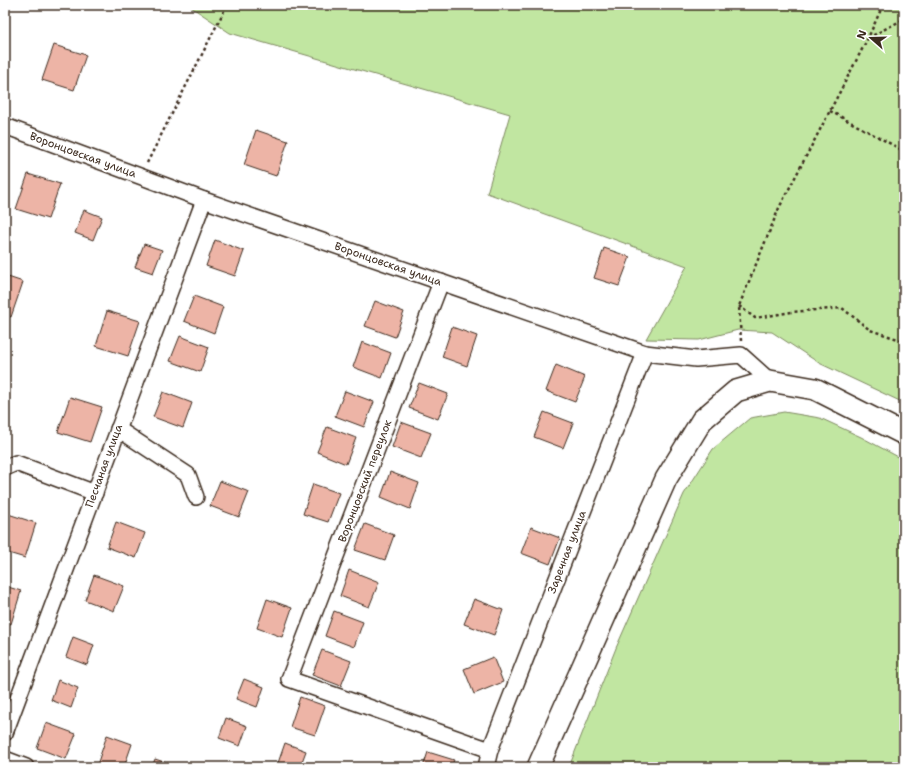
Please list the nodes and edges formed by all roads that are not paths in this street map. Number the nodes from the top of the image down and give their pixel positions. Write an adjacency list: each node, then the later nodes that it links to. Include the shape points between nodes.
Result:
1 (5, 126): 2 (street, Воронцовская улица)
2 (204, 200): 3 (street, Воронцовская улица); 6 (street, Песчаная улица)
3 (441, 282): 4 (street, Воронцовская улица); 12 (street, Воронцовский переулок, via 289,679)
4 (645, 353): 5 (street, Воронцовская улица, via 696,359 741,355); 12 (street, Заречная улица)
5 (770, 381): 7 (main road, via 815,389); 16 (main road, via 736,391 702,420 666,479)
6 (118, 429): 9 (street, Песчаная улица); 10 (street, via 188,475)
7 (904, 434)
8 (5, 468): 9 (street, via 16,463)
9 (95, 493): 11 (street, Песчаная улица)
10 (196, 497)
11 (5, 733)
12 (490, 750): 15 (street, Заречная улица)
13 (5, 759): 14 (street)
14 (26, 767)
15 (486, 767)
16 (538, 767)

